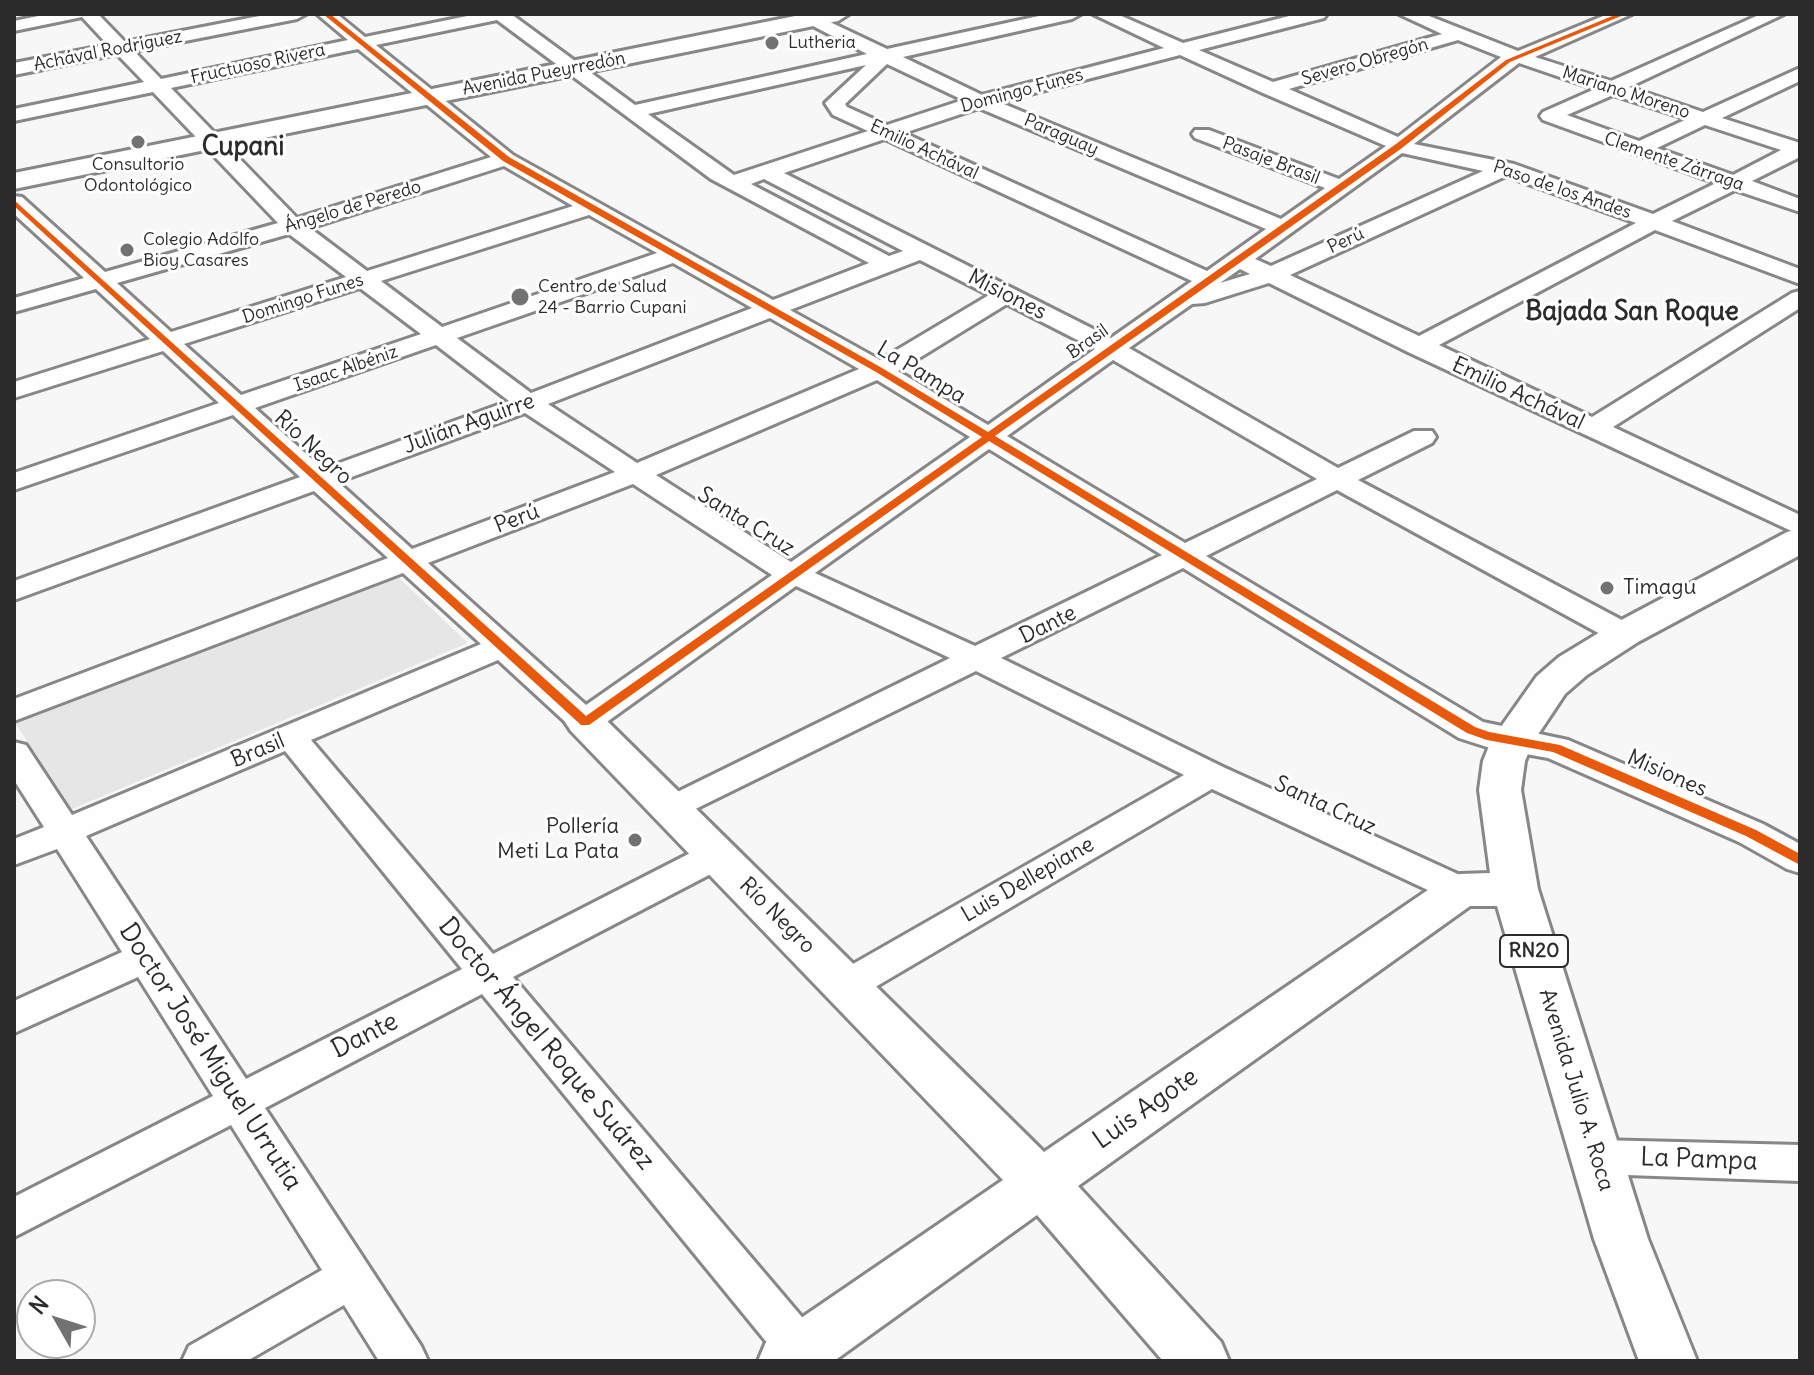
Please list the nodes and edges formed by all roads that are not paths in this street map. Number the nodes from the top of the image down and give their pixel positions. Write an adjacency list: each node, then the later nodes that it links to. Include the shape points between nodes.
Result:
1 (75, 14): 14 (street)
2 (88, 14): 17 (street, Santa Cruz)
3 (297, 14): 17 (street, Achával Rodríguez)
4 (326, 14): 16 (street, La Pampa)
5 (501, 14): 16 (street, Fructuoso Rivera); 21 (street)
6 (838, 14): 13 (main road, Avenida Pueyrredón)
7 (1072, 14): 19 (street)
8 (1102, 14): 18 (street, Paso de los Andes)
9 (1318, 14): 18 (street, Domingo Funes)
10 (1408, 14): 15 (street, Mariano Moreno)
11 (1623, 14): 20 (street, Brasil)
12 (1777, 15): 25 (street)
13 (804, 17): 19 (street, Paraguay); 21 (main road, Avenida Pueyrredón)
14 (14, 26)
15 (1460, 34): 20 (street, Mariano Moreno); 26 (street, Severo Obregón)
16 (361, 42): 24 (street, Fructuoso Rivera); 27 (street, La Pampa)
17 (124, 48): 22 (street, Achával Rodríguez); 24 (street, Santa Cruz)
18 (1179, 49): 26 (street, Paso de los Andes); 28 (street, Domingo Funes)
19 (882, 56): 28 (street, Paraguay); 29 (street); 32 (street, Emilio Achával, via 835,103 840,111)
20 (1515, 56): 25 (street, Mariano Moreno); 35 (street, Brasil)
21 (573, 68): 27 (main road, Avenida Pueyrredón); 29 (street)
22 (14, 69)
23 (1800, 74): 31 (street)
24 (159, 85): 30 (street, Fructuoso Rivera); 34 (street, Santa Cruz)
25 (1610, 88): 31 (street, Mariano Moreno); 36 (street, Clemente Zárraga, via 1550,116)
26 (1270, 89): 35 (street, Paso de los Andes)
27 (428, 97): 34 (main road, Avenida Pueyrredón); 38 (street, La Pampa)
28 (980, 101): 32 (street, Domingo Funes); 50 (street, Paraguay)
29 (633, 111): 42 (street)
30 (14, 115)
31 (1703, 118): 36 (street); 37 (street, Mariano Moreno)
32 (886, 132): 40 (street, Domingo Funes); 59 (street, Emilio Achával)
33 (1202, 134): 44 (street, Pasaje Brasil)
34 (210, 141): 41 (main road, Avenida Pueyrredón); 49 (street, Santa Cruz)
35 (1399, 146): 39 (street, Paso de los Andes); 44 (street, Brasil)
36 (1638, 149): 43 (street, Clemente Zárraga)
37 (1800, 150): 43 (street)
38 (506, 159): 47 (street, La Pampa); 49 (street, Ángelo de Peredo)
39 (1507, 168): 48 (street, Paso de los Andes); 55 (street, Perú)
40 (766, 172): 42 (street, Domingo Funes); 51 (street, Misiones)
41 (14, 181)
42 (732, 183): 54 (street)
43 (1733, 183): 46 (street, Clemente Zárraga); 48 (street)
44 (1341, 187): 50 (street, Brasil)
45 (14, 202): 57 (street, Río Negro, via 36,235)
46 (1800, 206)
47 (591, 207): 52 (street, La Pampa); 58 (street, Domingo Funes)
48 (1654, 222): 56 (street, Paso de los Andes); 67 (street)
49 (293, 226): 57 (street, Ángelo de Peredo); 58 (street, Santa Cruz)
50 (1282, 228): 53 (street, Brasil)
51 (922, 251): 54 (street, Julián Aguirre); 60 (street, Misiones)
52 (677, 254): 64 (street, La Pampa); 65 (street, Isaac Albéniz)
53 (1237, 259): 55 (street, Emilio Achával); 59 (street, Brasil)
54 (888, 264): 64 (street, Julián Aguirre)
55 (1271, 275): 62 (street, Perú); 67 (street, Emilio Achával)
56 (1800, 277)
57 (100, 280): 63 (street, Ángelo de Peredo); 66 (street, Río Negro)
58 (363, 280): 65 (street, Santa Cruz); 66 (street, Domingo Funes)
59 (1208, 280): 62 (street, Brasil)
60 (1006, 295): 68 (street, Misiones); 69 (street, Perú)
61 (1800, 298): 73 (street)
62 (1180, 301): 68 (street, Brasil)
63 (14, 305)
64 (771, 309): 69 (street, La Pampa); 71 (street, Julián Aguirre)
65 (439, 336): 71 (street, Santa Cruz); 72 (street, Isaac Albéniz)
66 (167, 342): 70 (street, Domingo Funes); 72 (street, Río Negro)
67 (1417, 347): 73 (street, Emilio Achával)
68 (1111, 348): 74 (street, Brasil); 78 (street, Misiones)
69 (879, 370): 74 (street, La Pampa); 76 (street, Perú)
70 (14, 390)
71 (528, 403): 76 (street, Santa Cruz); 77 (street, Julián Aguirre)
72 (238, 406): 77 (street, Río Negro); 79 (street, Isaac Albéniz)
73 (1592, 429): 80 (street, Emilio Achával)
74 (986, 436): 82 (street, La Pampa); 84 (street, Brasil)
75 (1423, 437): 78 (street, Dante)
76 (635, 474): 83 (street, Perú); 84 (street, Santa Cruz)
77 (319, 480): 83 (street, Río Negro); 85 (street, Julián Aguirre)
78 (1340, 481): 82 (street, Dante); 86 (street, Misiones)
79 (14, 482)
80 (1800, 526)
81 (1800, 540): 86 (main road, Avenida Julio A. Roca / RN20)
82 (1184, 558): 88 (street, Dante); 92 (street, La Pampa, via 1471,730)
83 (406, 561): 87 (street, Río Negro); 89 (street, Perú)
84 (794, 576): 88 (street, Santa Cruz); 90 (street, Brasil)
85 (14, 591)
86 (1624, 634): 92 (main road, Avenida Julio A. Roca / RN20, via 1551,685)
87 (501, 647): 90 (street, Río Negro); 91 (street, Brasil)
88 (978, 659): 94 (street, Santa Cruz); 95 (street, Dante)
89 (14, 711)
90 (585, 722): 95 (main road, Río Negro)
91 (291, 737): 96 (street, Brasil); 103 (street, Doctor Ángel Roque Suárez)
92 (1512, 741): 99 (street, Misiones, via 1556,748 1751,833); 100 (main road, Avenida Julio A. Roca / RN20, via 1500,790)
93 (14, 753): 96 (street, Doctor José Miguel Urrutia)
94 (1211, 775): 101 (street, Santa Cruz); 104 (street, Luis Dellepiane)
95 (671, 809): 98 (main road, Río Negro)
96 (65, 832): 97 (street, Brasil); 102 (street, Doctor José Miguel Urrutia)
97 (14, 853)
98 (717, 855): 103 (street, Dante); 104 (main road, Río Negro)
99 (1800, 860)
100 (1515, 889): 101 (main road); 107 (main road, Avenida Julio A. Roca / RN20)
101 (1460, 890): 109 (main road, Luis Agote)
102 (146, 957): 105 (street); 106 (street, Doctor José Miguel Urrutia)
103 (488, 973): 106 (street, Dante); 112 (street, Doctor Ángel Roque Suárez)
104 (846, 986): 109 (main road, Río Negro)
105 (14, 1018)
106 (240, 1101): 110 (street, Dante); 111 (street, Doctor José Miguel Urrutia)
107 (1597, 1157): 108 (street, La Pampa); 116 (main road, Avenida Julio A. Roca / RN20, via 1621,1239)
108 (1800, 1163)
109 (1041, 1183): 112 (main road, Luis Agote); 115 (main road, Río Negro)
110 (14, 1218)
111 (351, 1277): 113 (street); 114 (street, Doctor José Miguel Urrutia)
112 (794, 1356)
113 (205, 1361)
114 (405, 1361)
115 (1200, 1361)
116 (1668, 1361)

